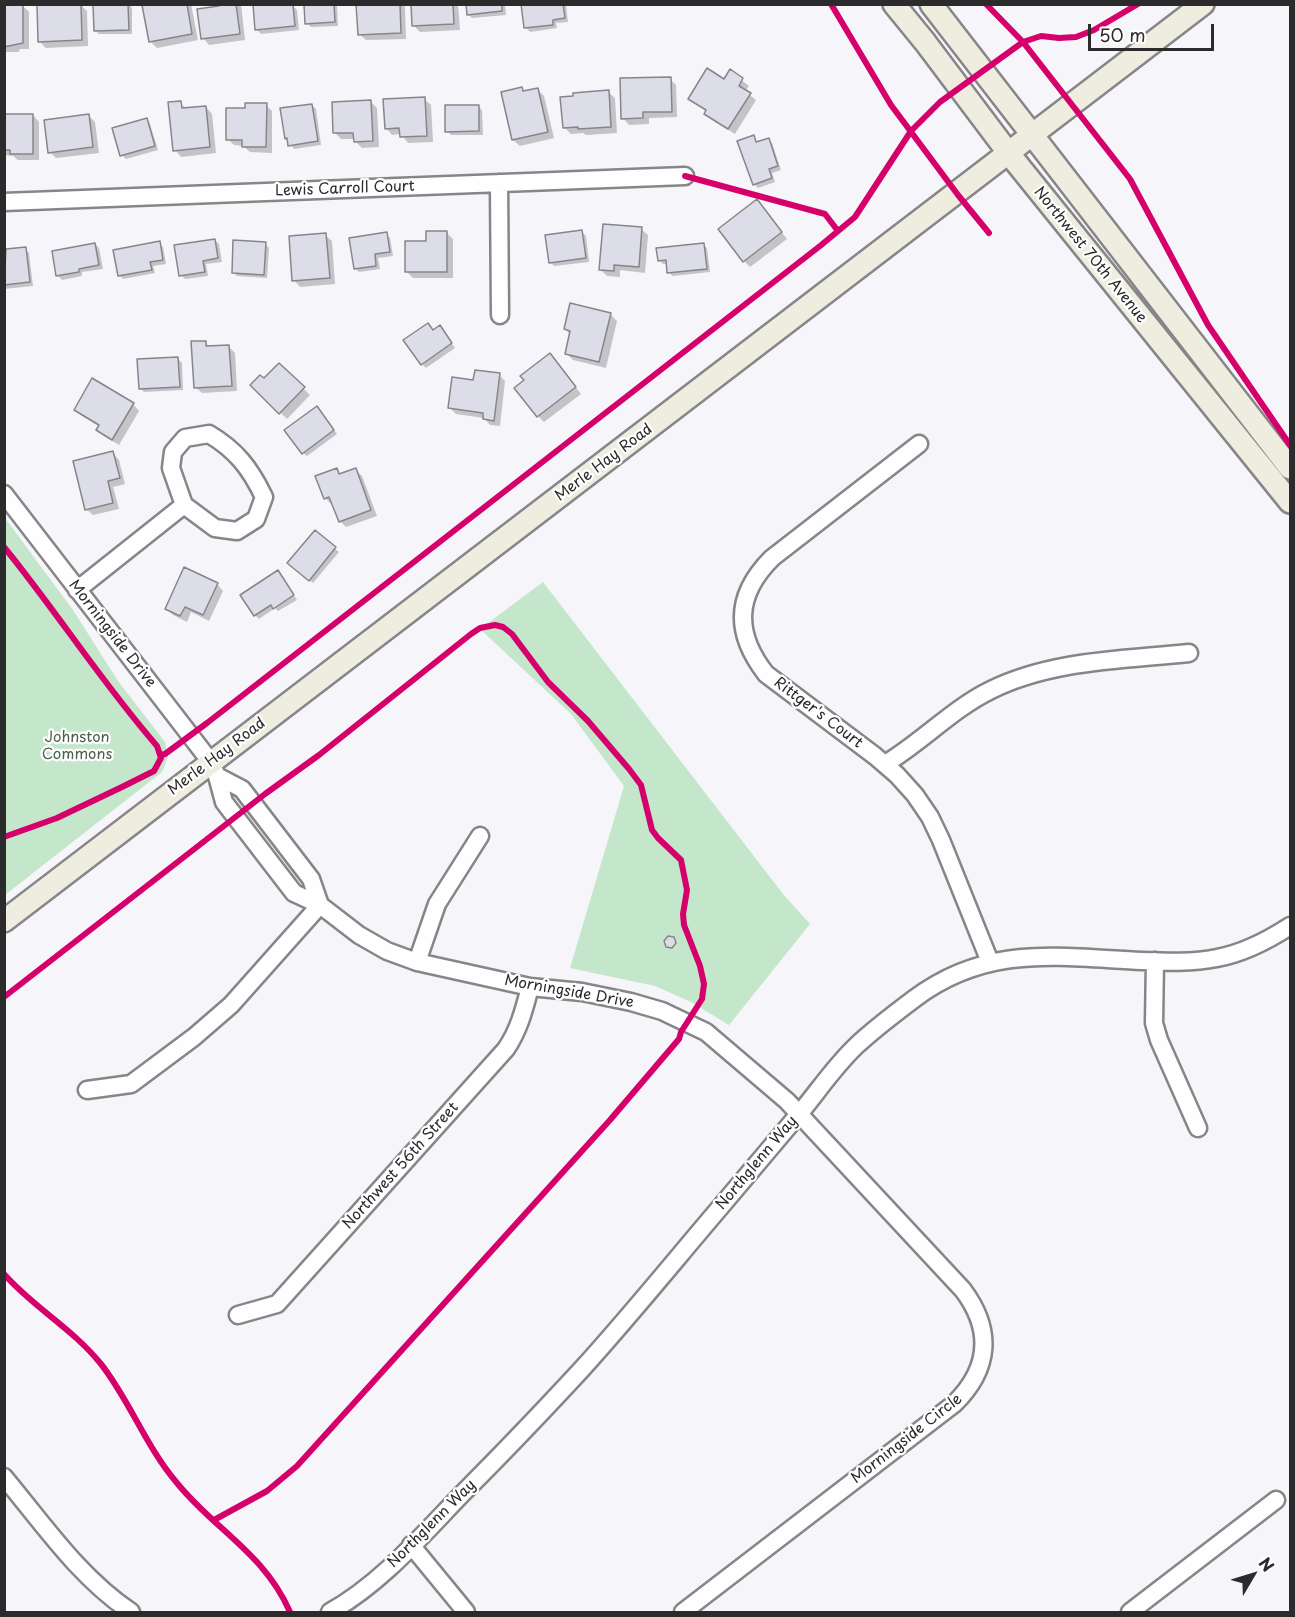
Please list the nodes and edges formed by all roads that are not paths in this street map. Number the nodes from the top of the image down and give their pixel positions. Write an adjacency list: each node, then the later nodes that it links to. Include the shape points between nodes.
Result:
1 (894, 4): 5 (main road, Northwest 70th Avenue)
2 (931, 4): 4 (main road, Northwest 70th Avenue)
3 (1203, 4): 4 (main road, Merle Hay Road)
4 (1034, 137): 5 (main road, Merle Hay Road); 11 (main road, Northwest 70th Avenue)
5 (1010, 155): 13 (main road, Northwest 70th Avenue); 18 (main road, Merle Hay Road)
6 (685, 176): 7 (street, Lewis Carroll Court)
7 (499, 183): 8 (street, Lewis Carroll Court); 9 (street)
8 (4, 202)
9 (500, 315)
10 (919, 444): 17 (street, Rittger's Court, via 772,558 749,588 744,606 746,642 766,674)
11 (1290, 468)
12 (4, 494): 15 (street, Morningside Drive)
13 (1290, 502)
14 (184, 506): 14 (street, via 215,528 237,531 256,519 264,497 252,472 227,445 209,434 185,438 173,452 171,468); 15 (street)
15 (77, 590): 18 (street, Morningside Drive)
16 (1189, 653): 17 (street, via 1065,666 1027,676 991,690 960,709)
17 (885, 764): 25 (street, Rittger's Court, via 930,817)
18 (214, 769): 20 (street, Morningside Drive, via 224,802 294,893); 21 (main road, Merle Hay Road)
19 (480, 836): 24 (street, via 437,904)
20 (320, 905): 24 (street, Morningside Drive, via 359,935); 27 (street, via 231,1005 194,1037 131,1084)
21 (4, 921)
22 (1290, 926): 23 (street, Northglenn Way, via 1245,951 1218,958)
23 (1155, 961): 25 (street, Northglenn Way, via 1045,956); 29 (street, via 1154,1023)
24 (417, 962): 26 (street, Morningside Drive)
25 (990, 962): 28 (street, Northglenn Way, via 936,984 886,1020 848,1055)
26 (530, 987): 28 (street, Morningside Drive, via 631,1002 688,1022 735,1056); 30 (street, Northwest 56th Street, via 523,1018 506,1049 277,1305)
27 (87, 1090)
28 (799, 1114): 33 (street, Northglenn Way, via 582,1368); 37 (street, Morningside Circle, via 968,1297 981,1322 982,1357 977,1375 954,1404)
29 (1198, 1128)
30 (238, 1315)
31 (4, 1477): 34 (street, via 86,1577)
32 (1276, 1500): 38 (street)
33 (411, 1545): 35 (street, Northglenn Way, via 364,1589); 36 (street)
34 (131, 1612)
35 (330, 1612)
36 (466, 1612)
37 (683, 1612)
38 (1130, 1612)

